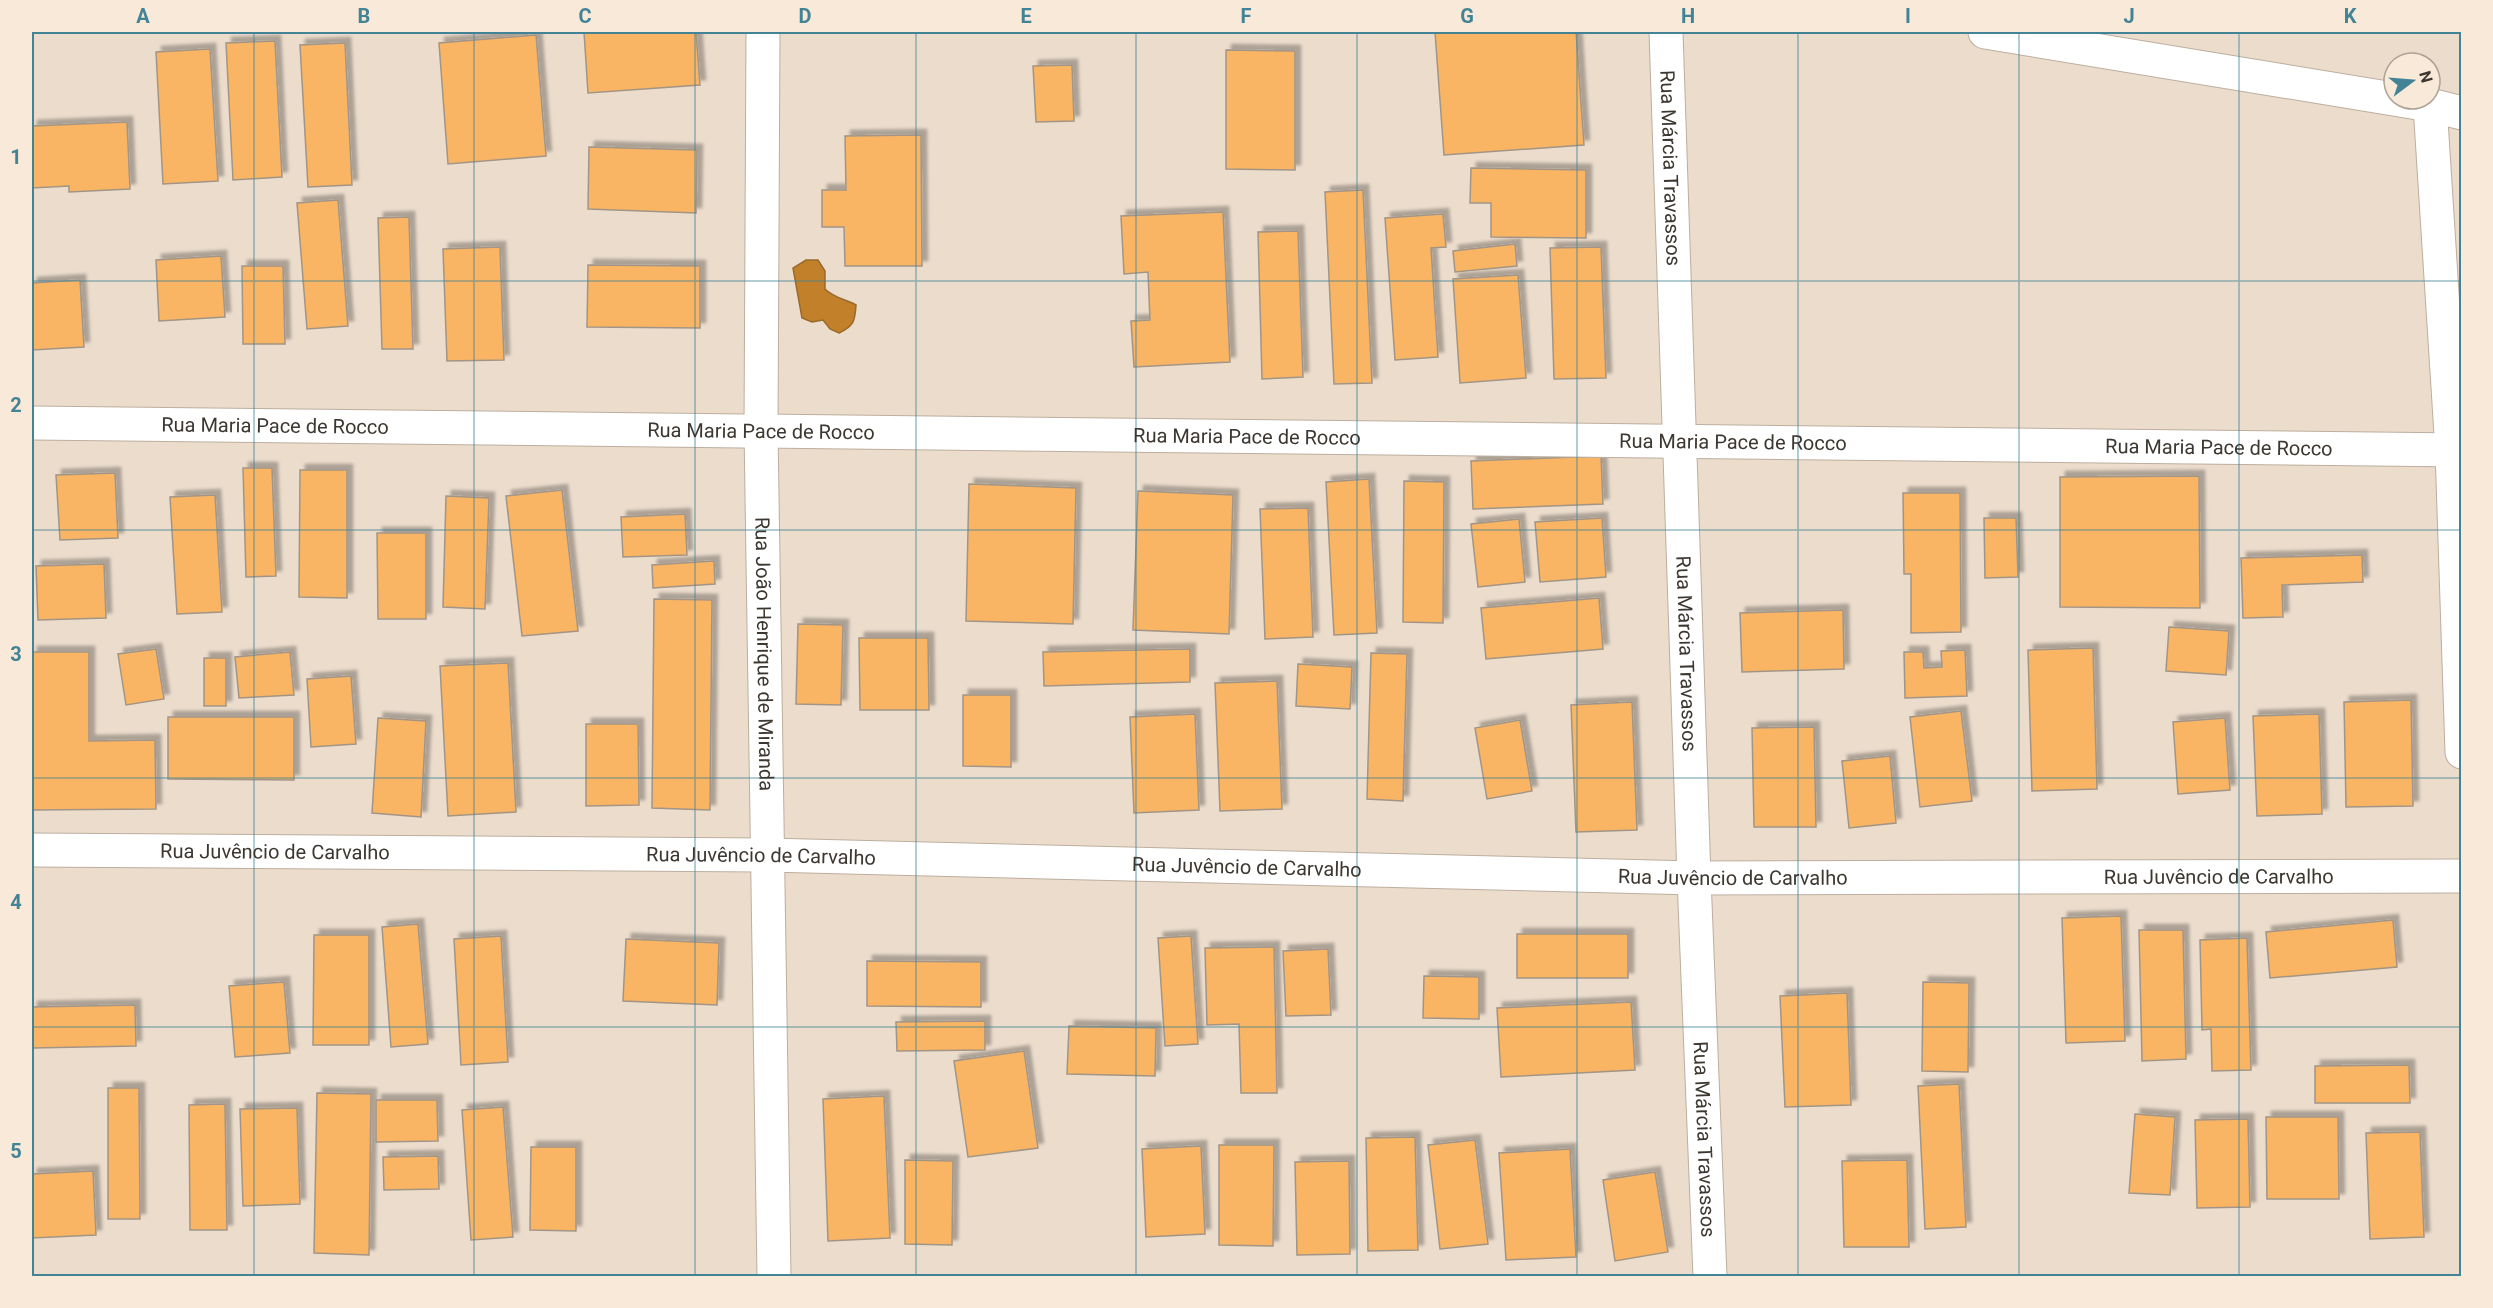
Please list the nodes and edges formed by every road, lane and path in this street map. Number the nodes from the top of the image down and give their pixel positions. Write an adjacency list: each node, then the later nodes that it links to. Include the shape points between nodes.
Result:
1 (763, 32): 9 (street, Rua João Henrique de Miranda)
2 (1666, 32): 10 (street, Rua Márcia Travassos)
3 (1985, 32): 4 (street)
4 (2382, 97)
5 (2442, 108): 7 (street)
6 (2430, 111): 11 (street)
7 (2462, 113)
8 (32, 423): 9 (street, Rua Maria Pace de Rocco)
9 (761, 430): 10 (street, Rua Maria Pace de Rocco); 14 (street, Rua João Henrique de Miranda)
10 (1678, 443): 11 (street, Rua Maria Pace de Rocco); 16 (street, Rua Márcia Travassos)
11 (2457, 450): 12 (street)
12 (2462, 752)
13 (32, 850): 14 (street, Rua Juvêncio de Carvalho)
14 (767, 855): 16 (street, Rua Juvêncio de Carvalho); 17 (street, Rua João Henrique de Miranda)
15 (2462, 876): 16 (street, Rua Juvêncio de Carvalho)
16 (1694, 878): 18 (street, Rua Márcia Travassos)
17 (774, 1276)
18 (1710, 1276)

